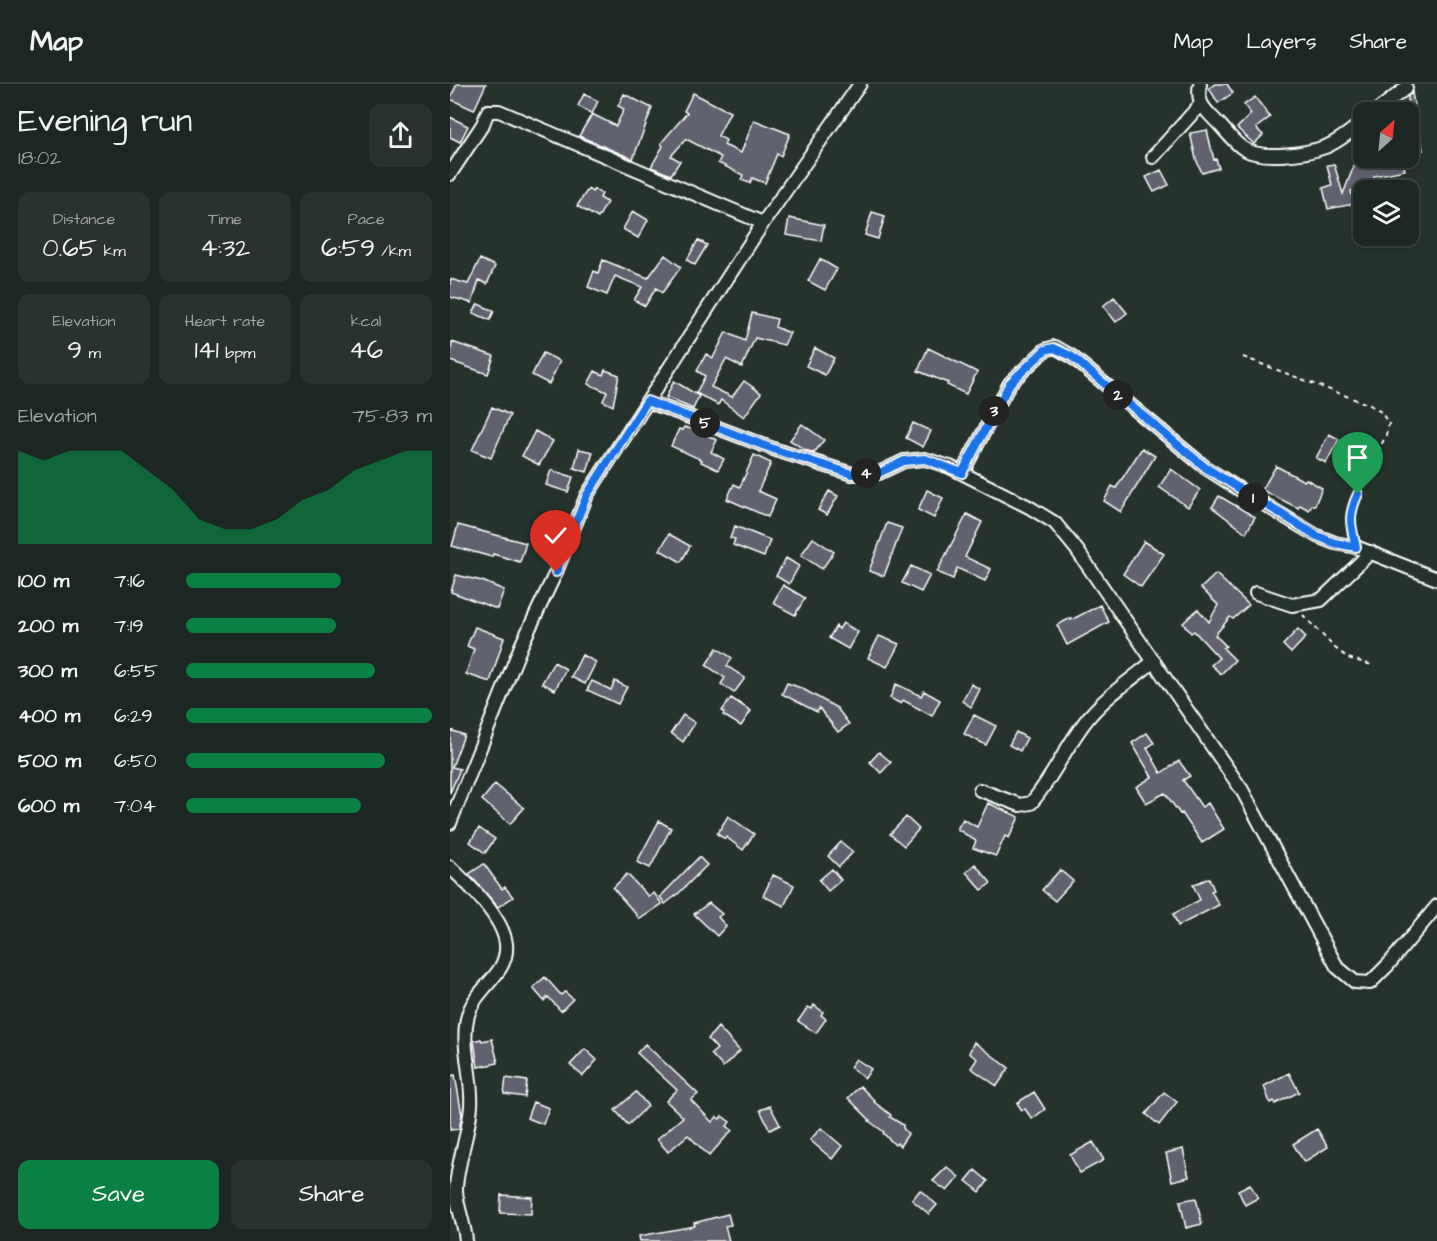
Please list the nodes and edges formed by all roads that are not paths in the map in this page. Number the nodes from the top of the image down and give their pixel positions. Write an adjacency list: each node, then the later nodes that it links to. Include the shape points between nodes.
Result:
1 (860, 84): 9 (street)
2 (1200, 84): 5 (street)
3 (1406, 88): 4 (street)
4 (1388, 102)
5 (1200, 105): 6 (street, via 1244,149 1260,154 1283,155 1326,147); 7 (street)
6 (1353, 130)
7 (1153, 157)
8 (450, 174): 9 (street, via 488,111 499,111)
9 (763, 224): 10 (street)
10 (647, 401): 11 (street, via 852,474 879,473 904,461 925,459); 17 (street, via 587,495)
11 (962, 473): 12 (street, via 1010,383 1045,350 1054,348 1071,356 1206,468 1317,536); 15 (street, via 1055,523)
12 (1371, 552): 13 (street); 14 (street, via 1321,600 1292,605)
13 (1437, 579)
14 (1256, 593)
15 (1154, 661): 16 (street, via 1101,703 1086,720 1031,803 1020,805); 19 (street, via 1242,790 1337,968 1355,982 1370,983)
16 (980, 790)
17 (450, 823)
18 (450, 867): 20 (street, via 500,924 506,944 503,965 468,1014 465,1043 471,1106 456,1190)
19 (1437, 906)
20 (466, 1241)

